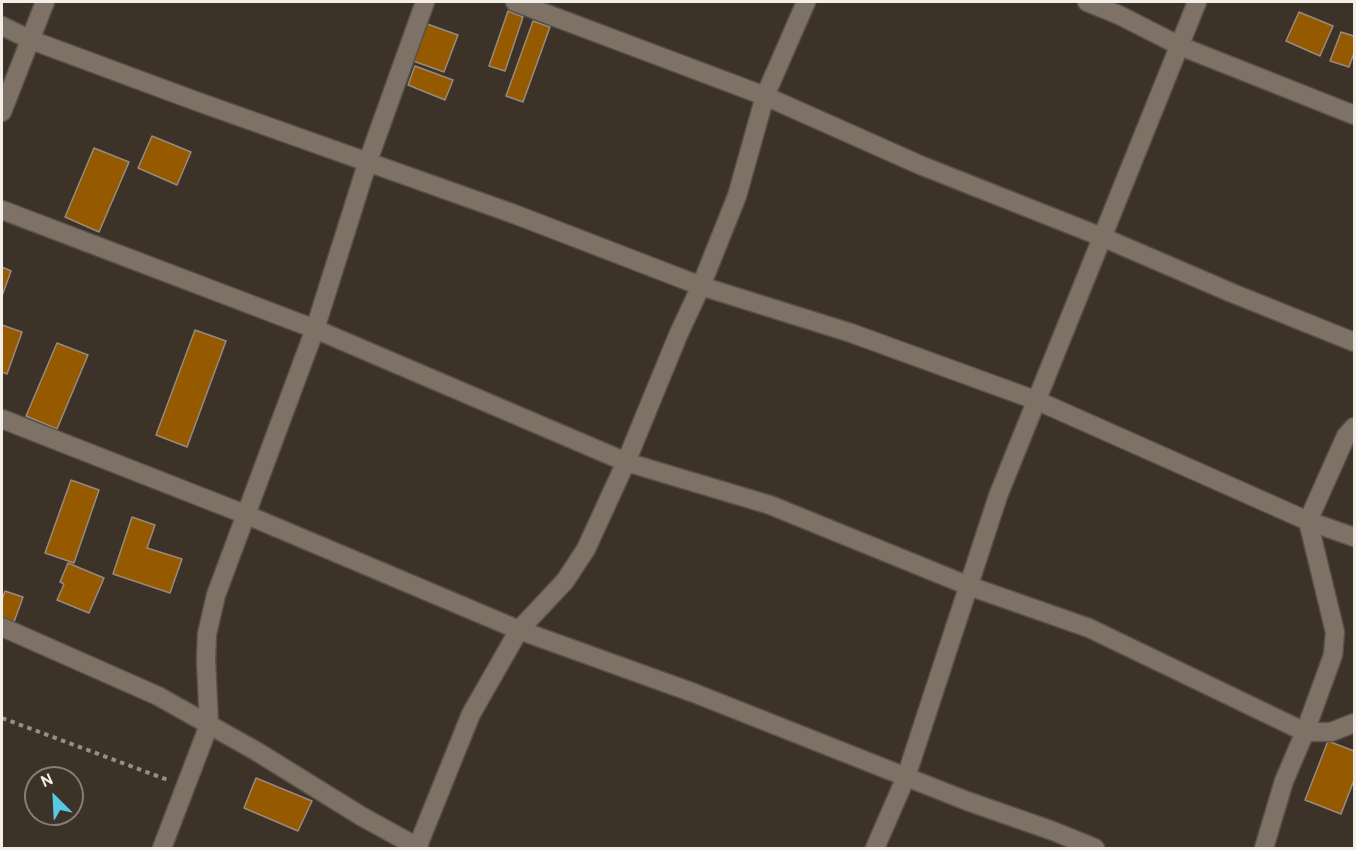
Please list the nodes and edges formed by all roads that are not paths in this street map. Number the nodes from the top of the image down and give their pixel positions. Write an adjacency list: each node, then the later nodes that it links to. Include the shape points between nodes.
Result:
1 (45, 2): 8 (street)
2 (425, 2): 13 (street)
3 (515, 2): 10 (street)
4 (806, 2): 10 (street)
5 (1087, 2): 9 (street)
6 (1197, 2): 9 (street)
7 (2, 26): 8 (street)
8 (31, 40): 11 (street); 13 (street)
9 (1179, 46): 12 (street); 15 (street)
10 (765, 96): 15 (street, via 920,165); 16 (street, via 736,196)
11 (2, 112)
12 (1354, 115)
13 (368, 161): 16 (street); 17 (street)
14 (2, 210): 17 (street)
15 (1102, 237): 18 (street); 19 (street)
16 (701, 286): 19 (street, via 851,333); 22 (street)
17 (315, 329): 22 (street); 23 (street)
18 (1354, 342)
19 (1038, 401): 24 (street); 26 (street, via 998,496)
20 (2, 419): 23 (street)
21 (1354, 427): 24 (street, via 1346,436)
22 (626, 462): 26 (street, via 770,505); 28 (street, via 586,549 565,581)
23 (246, 515): 28 (street); 30 (street, via 216,595 207,634)
24 (1308, 521): 25 (street); 31 (street, via 1335,632 1333,655)
25 (1354, 537)
26 (969, 586): 31 (street, via 1089,628); 32 (street)
27 (2, 627): 30 (street, via 158,696)
28 (519, 630): 32 (street, via 694,693); 33 (street, via 471,714)
29 (1354, 723): 31 (street, via 1331,732)
30 (209, 725): 33 (street); 34 (street)
31 (1305, 732): 37 (street, via 1284,781)
32 (906, 777): 35 (street); 36 (street)
33 (418, 848)
34 (162, 849)
35 (875, 849)
36 (1095, 849)
37 (1264, 849)

